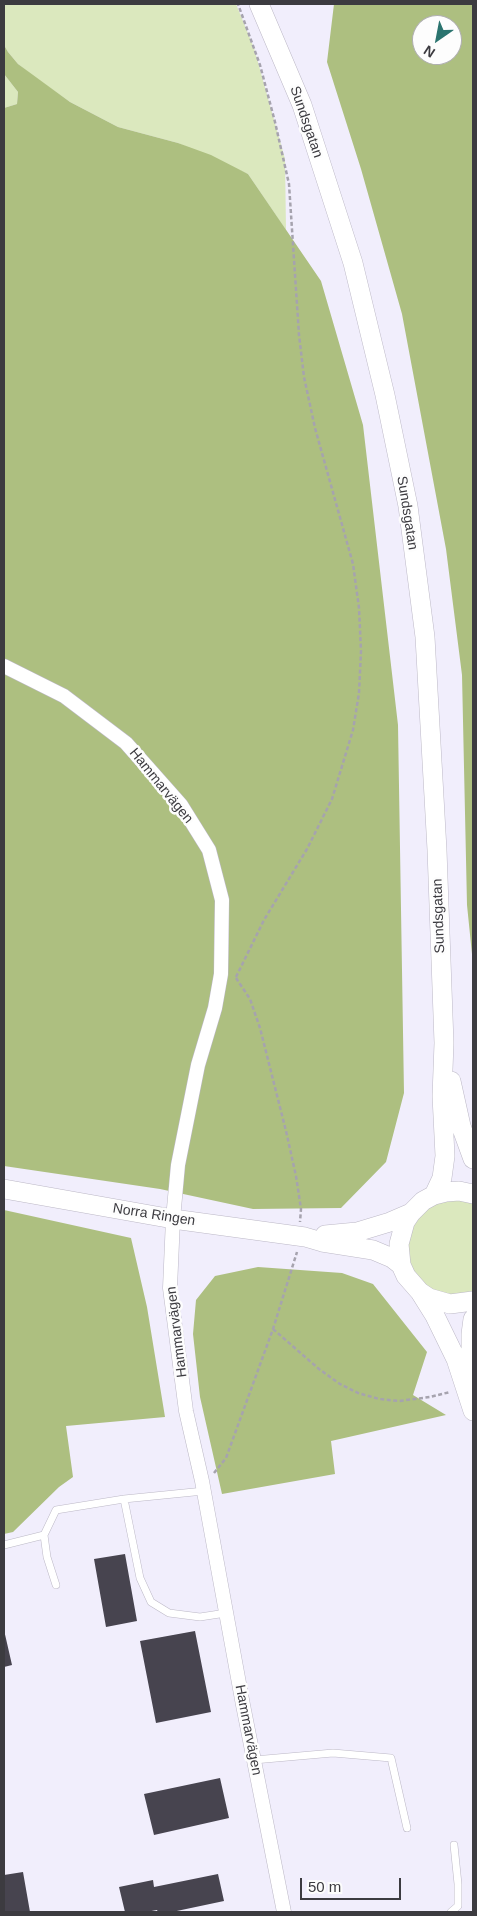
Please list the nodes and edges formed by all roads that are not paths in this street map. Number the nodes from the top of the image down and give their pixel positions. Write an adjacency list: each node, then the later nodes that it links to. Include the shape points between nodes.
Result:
1 (259, 4): 3 (main road, Sundsgatan, via 302,105 353,263 408,506 425,637)
2 (4, 666): 9 (street, Hammarvägen, via 64,696 126,743 181,806 209,850 222,900 220,974 178,1165)
3 (444, 1043): 4 (main road, Sundsgatan, via 454,1102); 7 (main road, Sundsgatan, via 445,1156 442,1178)
4 (473, 1159)
5 (4, 1189): 9 (main road, Norra Ringen)
6 (473, 1194): 7 (main road, via 459,1191)
7 (434, 1195): 8 (main road)
8 (410, 1213): 10 (main road, Norra Ringen, via 357,1232); 11 (main road, via 399,1244)
9 (173, 1219): 10 (main road, Norra Ringen); 17 (street, Hammarvägen, via 170,1288 186,1411)
10 (301, 1236): 11 (main road, Norra Ringen, via 373,1250)
11 (402, 1266): 12 (main road)
12 (420, 1292): 13 (main road, via 450,1304); 16 (main road, via 456,1359)
13 (473, 1301)
14 (473, 1318): 15 (main road, via 470,1375)
15 (473, 1406)
16 (473, 1412)
17 (203, 1486): 18 (lane); 22 (street, Hammarvägen)
18 (124, 1499): 19 (lane, via 56,1510); 22 (lane, via 140,1578 151,1602 169,1613 200,1617)
19 (44, 1536): 20 (lane); 21 (lane)
20 (4, 1545)
21 (56, 1585)
22 (226, 1613): 23 (street, Hammarvägen)
23 (254, 1760): 24 (lane, via 333,1753 391,1758); 26 (street, Hammarvägen)
24 (407, 1828)
25 (454, 1845): 27 (lane, via 458,1906)
26 (284, 1912)
27 (451, 1912)

